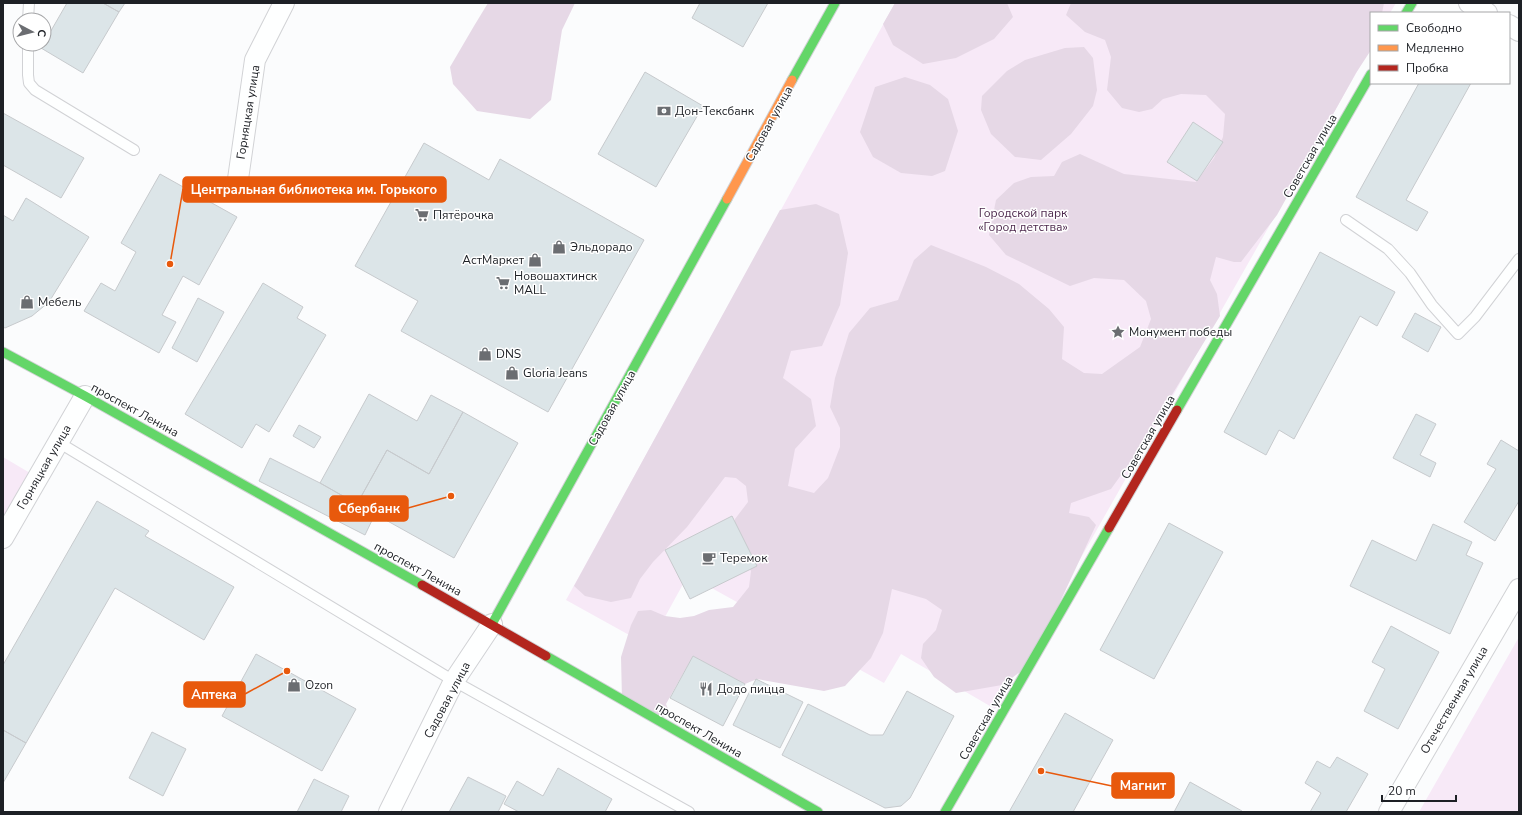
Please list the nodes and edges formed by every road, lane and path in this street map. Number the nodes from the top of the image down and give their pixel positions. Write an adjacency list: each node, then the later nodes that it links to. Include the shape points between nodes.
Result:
1 (284, 3): 12 (street, Горняцкая улица, via 255,60)
2 (835, 3): 20 (street, Садовая улица)
3 (1412, 3): 5 (street)
4 (1469, 3): 6 (street)
5 (1407, 12)
6 (1485, 12)
7 (1510, 26): 8 (street)
8 (1519, 31)
9 (28, 52): 11 (lane, via 29,83 35,90)
10 (1370, 76): 25 (street, Советская улица)
11 (134, 150)
12 (238, 179)
13 (1346, 220): 14 (lane, via 1388,249 1458,334 1475,317)
14 (1519, 259)
15 (3, 352): 16 (street, проспект Ленина)
16 (85, 396): 17 (street, Горняцкая улица); 20 (street, проспект Ленина)
17 (58, 442): 18 (street, Горняцкая улица); 21 (lane)
18 (3, 538)
19 (1519, 589): 26 (street, Отечественная улица)
20 (492, 624): 21 (street, Садовая улица); 24 (street, проспект Ленина)
21 (454, 681): 22 (street, Садовая улица); 23 (lane)
22 (389, 812)
23 (689, 812)
24 (818, 812)
25 (946, 812)
26 (1390, 812)

